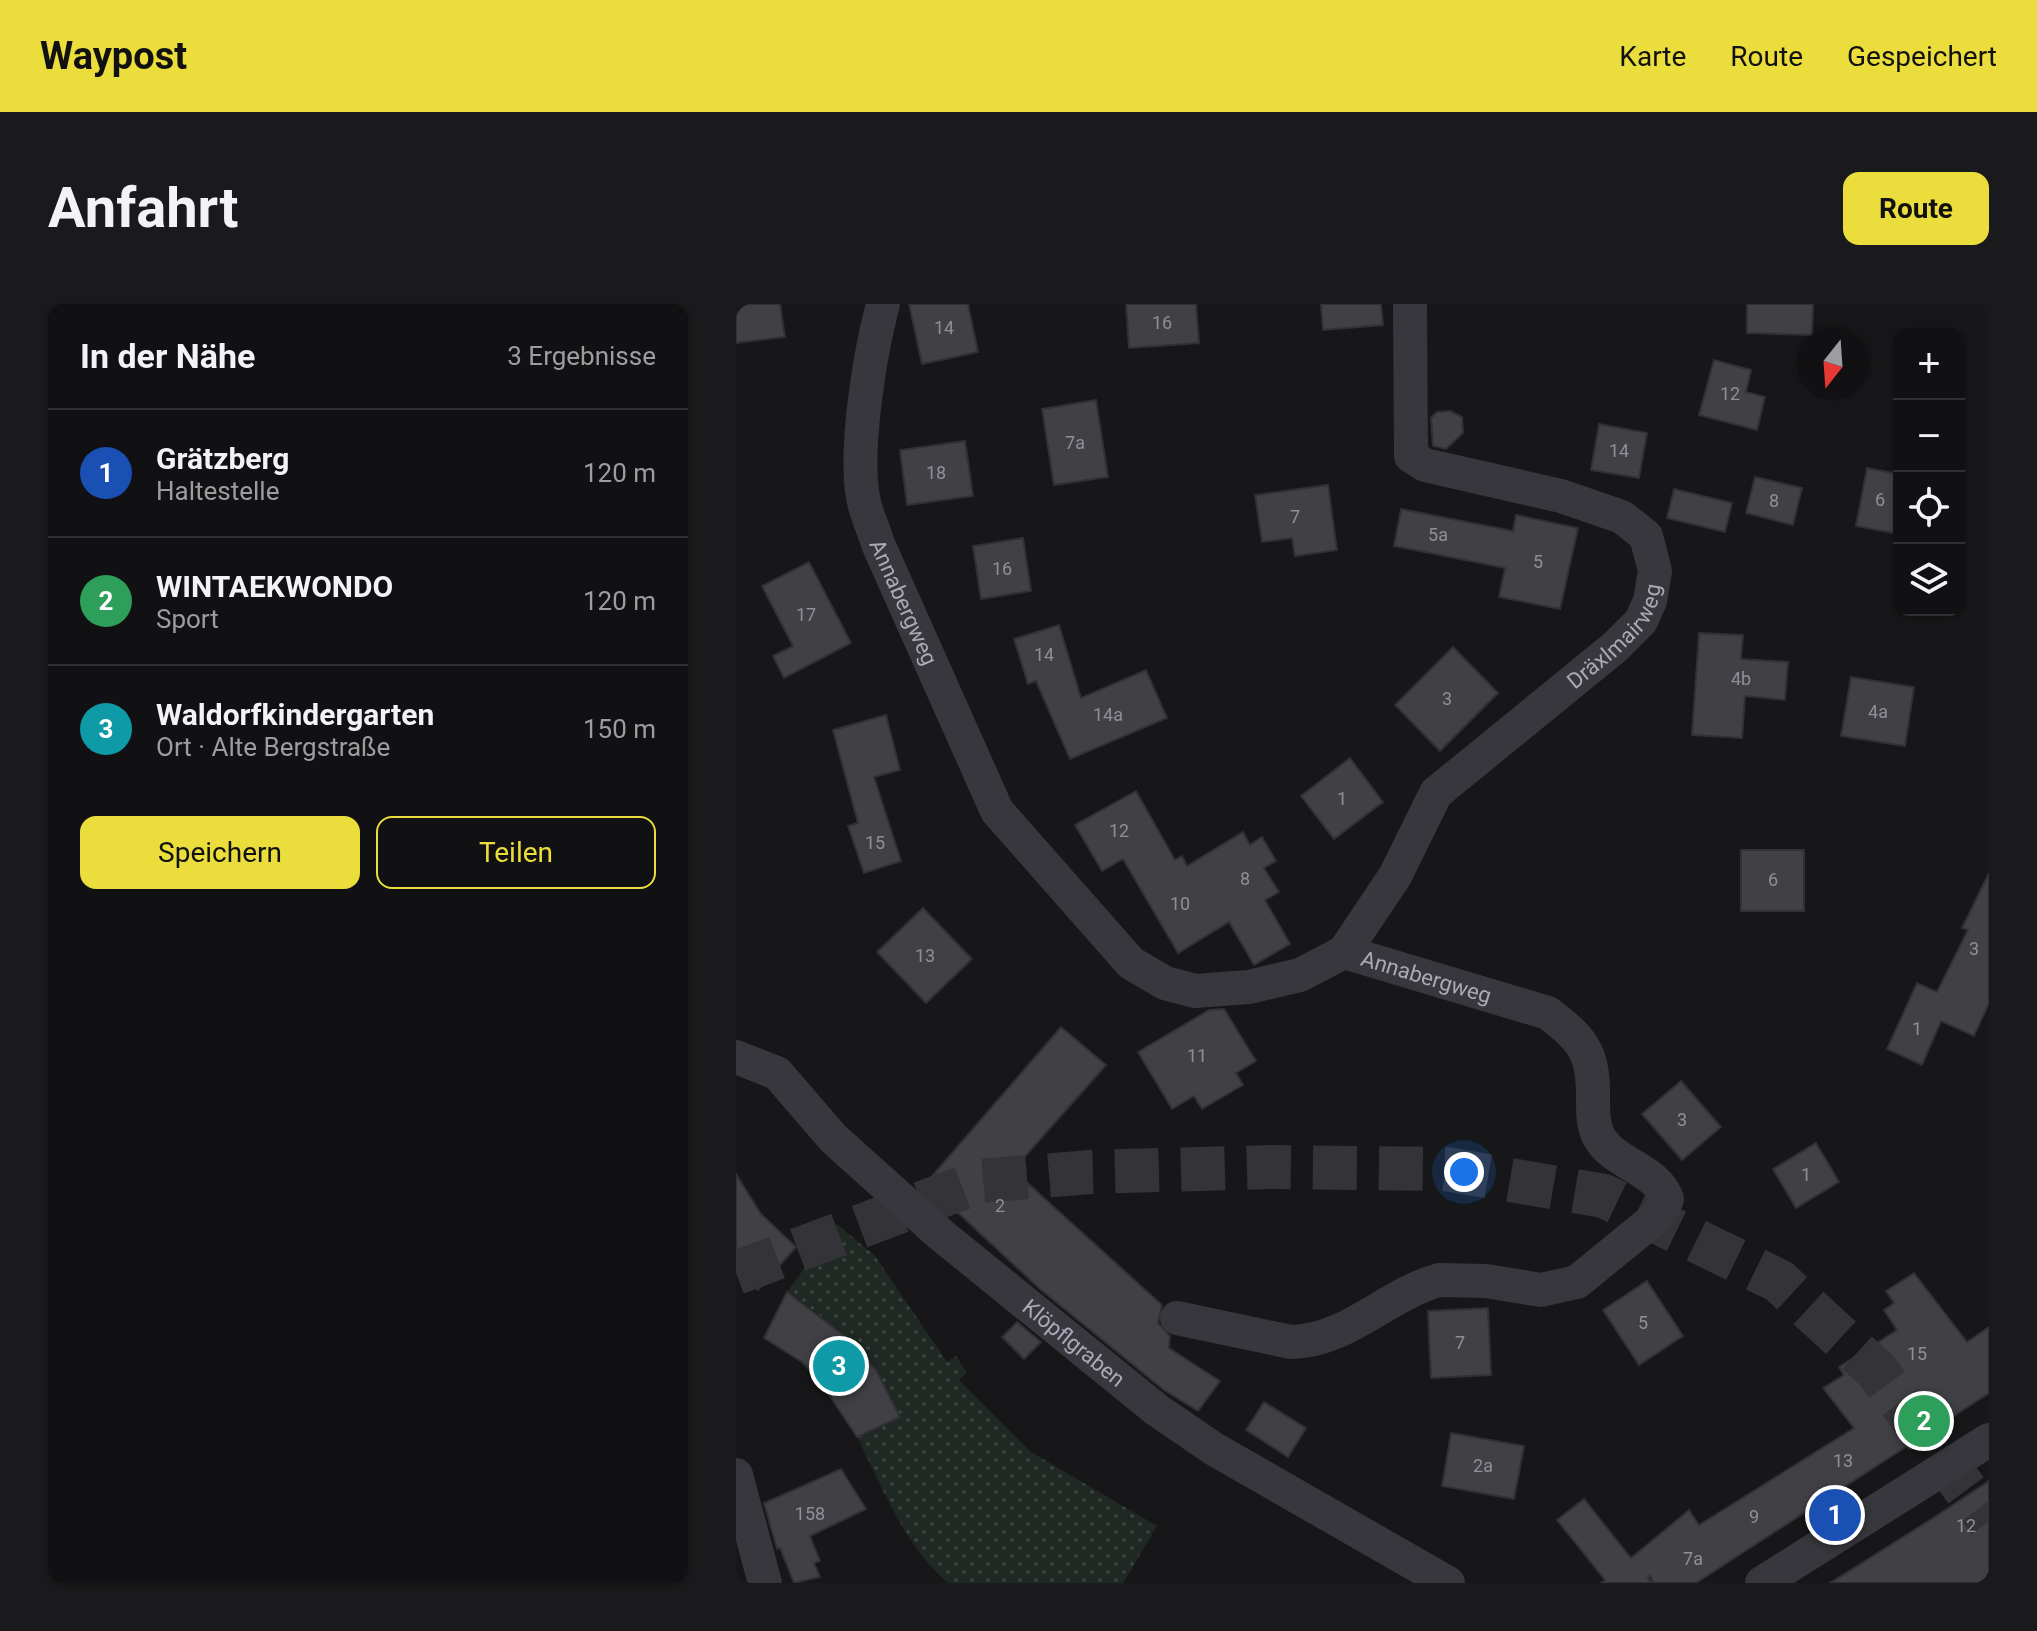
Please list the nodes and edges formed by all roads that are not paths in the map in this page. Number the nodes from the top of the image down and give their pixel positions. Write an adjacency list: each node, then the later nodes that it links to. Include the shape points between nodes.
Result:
1 (883, 304): 3 (street, Annabergweg, via 870,354 861,472 864,502 997,811 1131,963 1165,983 1195,991 1249,987 1300,975)
2 (1410, 304): 3 (street, Dräxlmairweg, via 1411,456 1425,465 1561,496 1622,517 1646,536 1655,571 1650,601 1632,630 1436,793 1395,876)
3 (1344, 952): 5 (street, Annabergweg, via 1526,1004 1569,1029 1594,1071 1595,1129 1600,1140 1658,1185 1665,1193 1665,1207 1577,1282 1556,1289 1439,1280 1330,1337 1309,1342)
4 (736, 1057): 9 (street, Klöpflgraben, via 777,1073 834,1139 940,1234 1157,1410 1214,1449)
5 (1177, 1318)
6 (1989, 1440): 10 (street)
7 (736, 1475): 8 (street)
8 (765, 1583)
9 (1448, 1583)
10 (1762, 1583)

